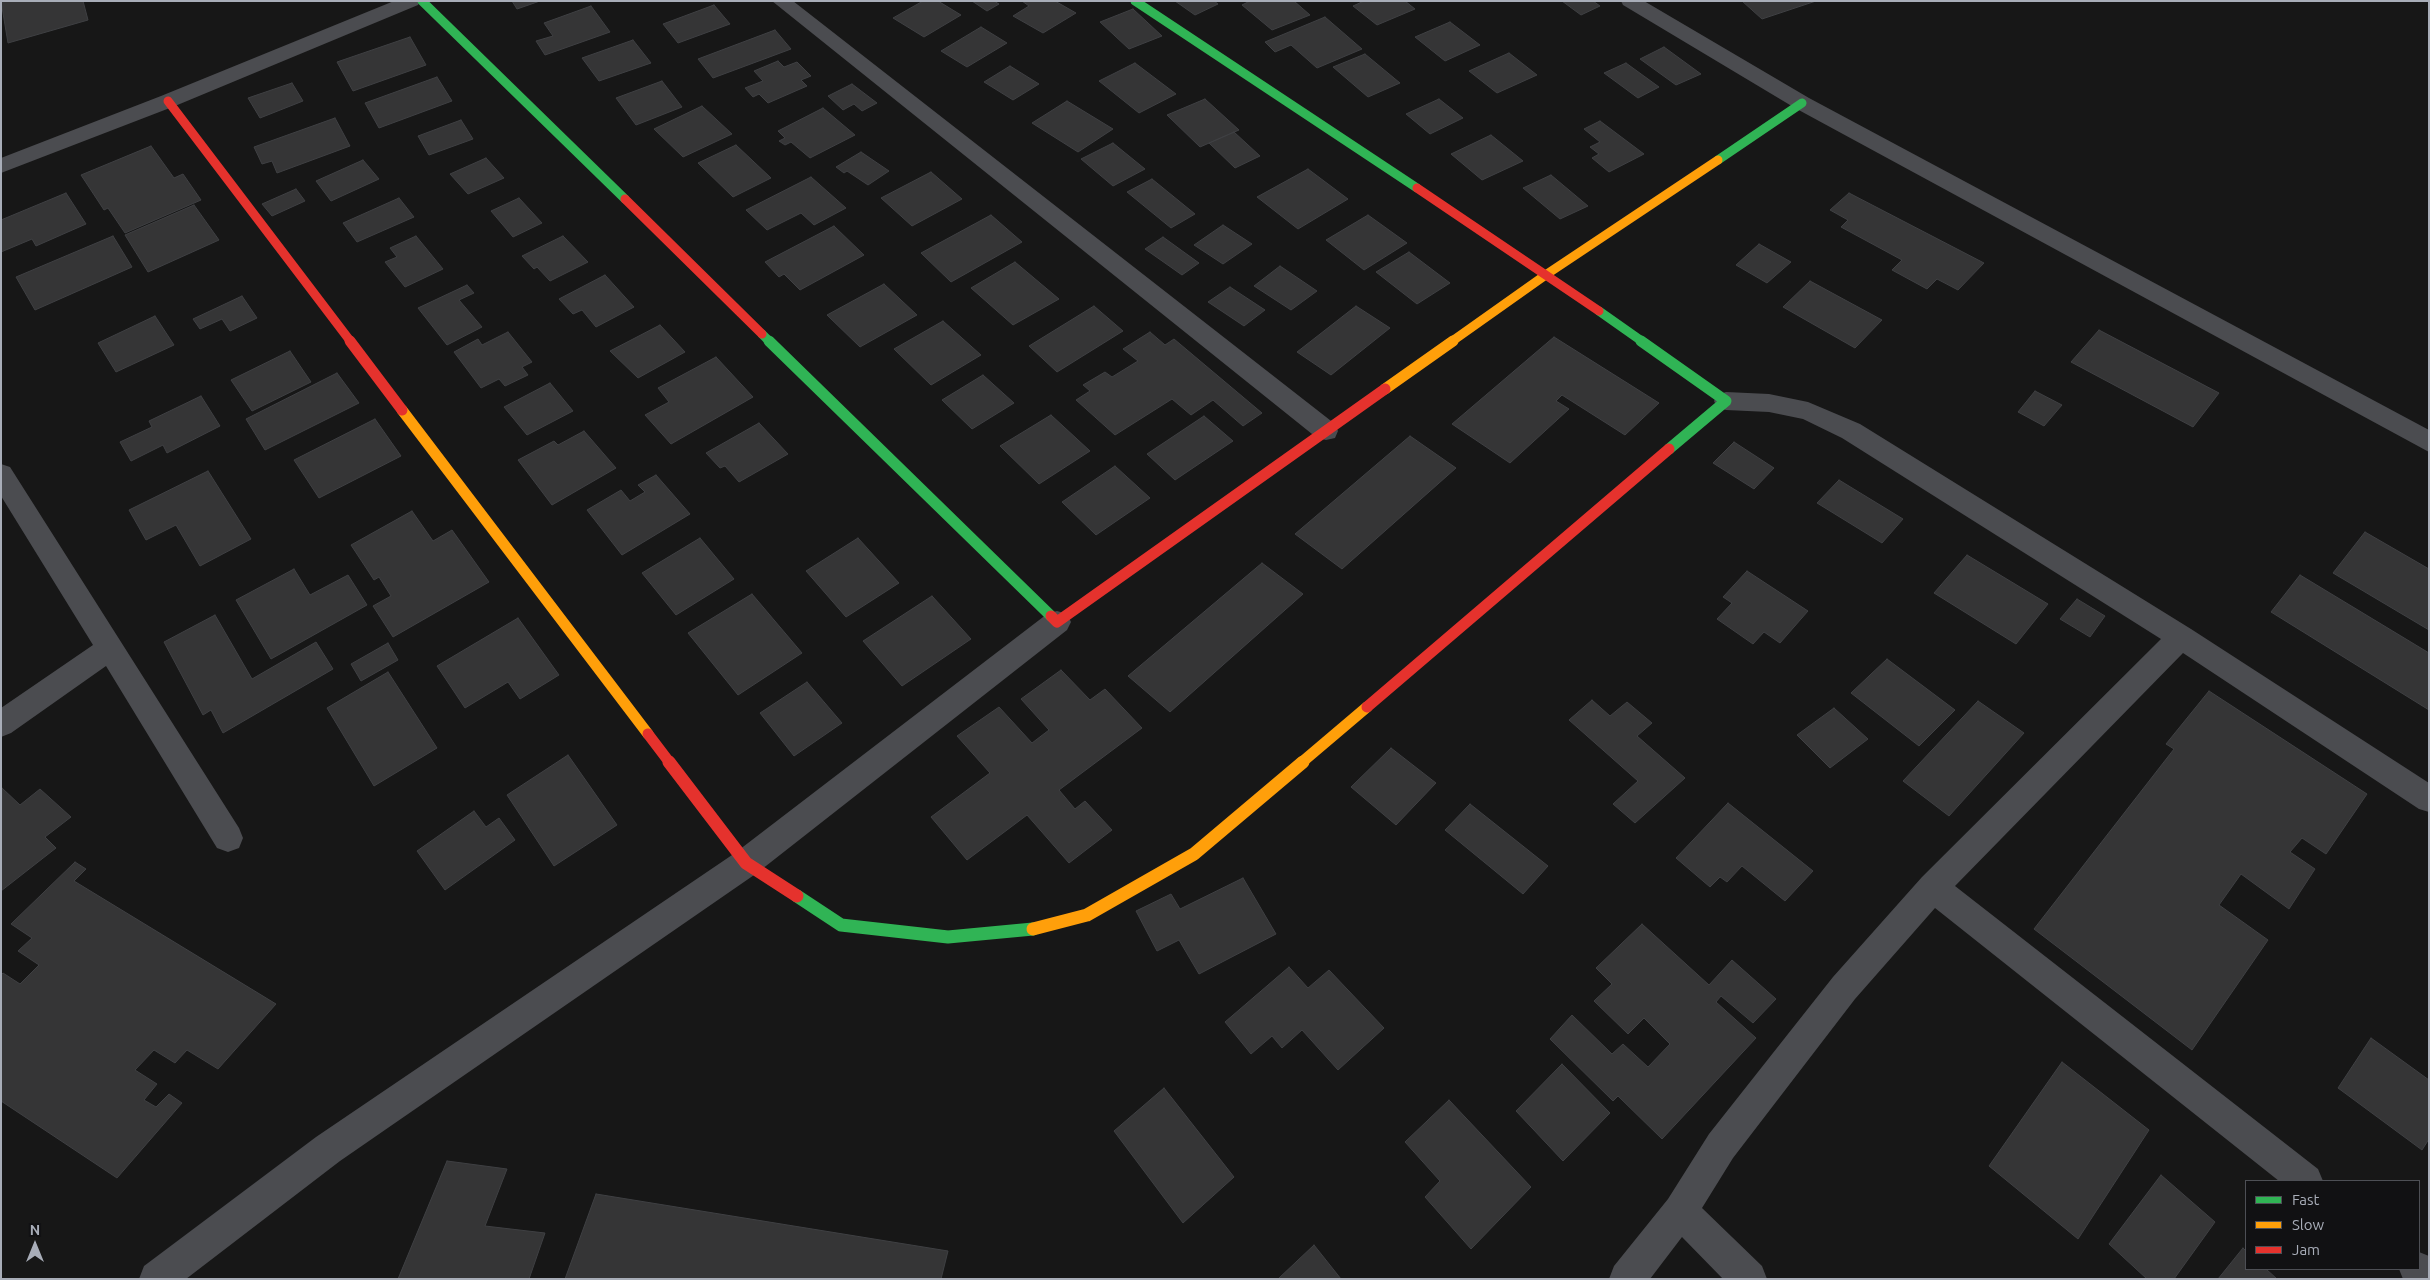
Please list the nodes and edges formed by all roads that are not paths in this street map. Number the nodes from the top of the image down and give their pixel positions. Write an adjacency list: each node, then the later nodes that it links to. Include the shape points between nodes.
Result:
1 (411, 1): 6 (street)
2 (422, 1): 14 (street)
3 (781, 1): 11 (street)
4 (1135, 1): 9 (street)
5 (1630, 1): 7 (street)
6 (168, 102): 8 (street); 20 (street)
7 (1802, 103): 9 (street); 12 (street)
8 (1, 166)
9 (1547, 274): 10 (street); 11 (street)
10 (1726, 401): 15 (street, via 1769,402 1808,411 1851,431); 20 (street, via 1194,854 1087,915 1027,931 948,937 841,925)
11 (1326, 431): 14 (street)
12 (2429, 442)
13 (1, 474): 16 (street)
14 (1057, 622): 20 (street)
15 (2181, 637): 18 (street); 21 (street)
16 (109, 649): 17 (street); 19 (street)
17 (1, 724)
18 (2429, 799)
19 (228, 838)
20 (746, 863): 26 (street, via 328,1149)
21 (1933, 887): 22 (street); 23 (street, via 1844,988 1721,1146)
22 (2305, 1180)
23 (1680, 1211): 27 (street); 28 (street)
24 (2418, 1270): 25 (street)
25 (2429, 1278)
26 (157, 1279)
27 (1627, 1279)
28 (1749, 1279)

